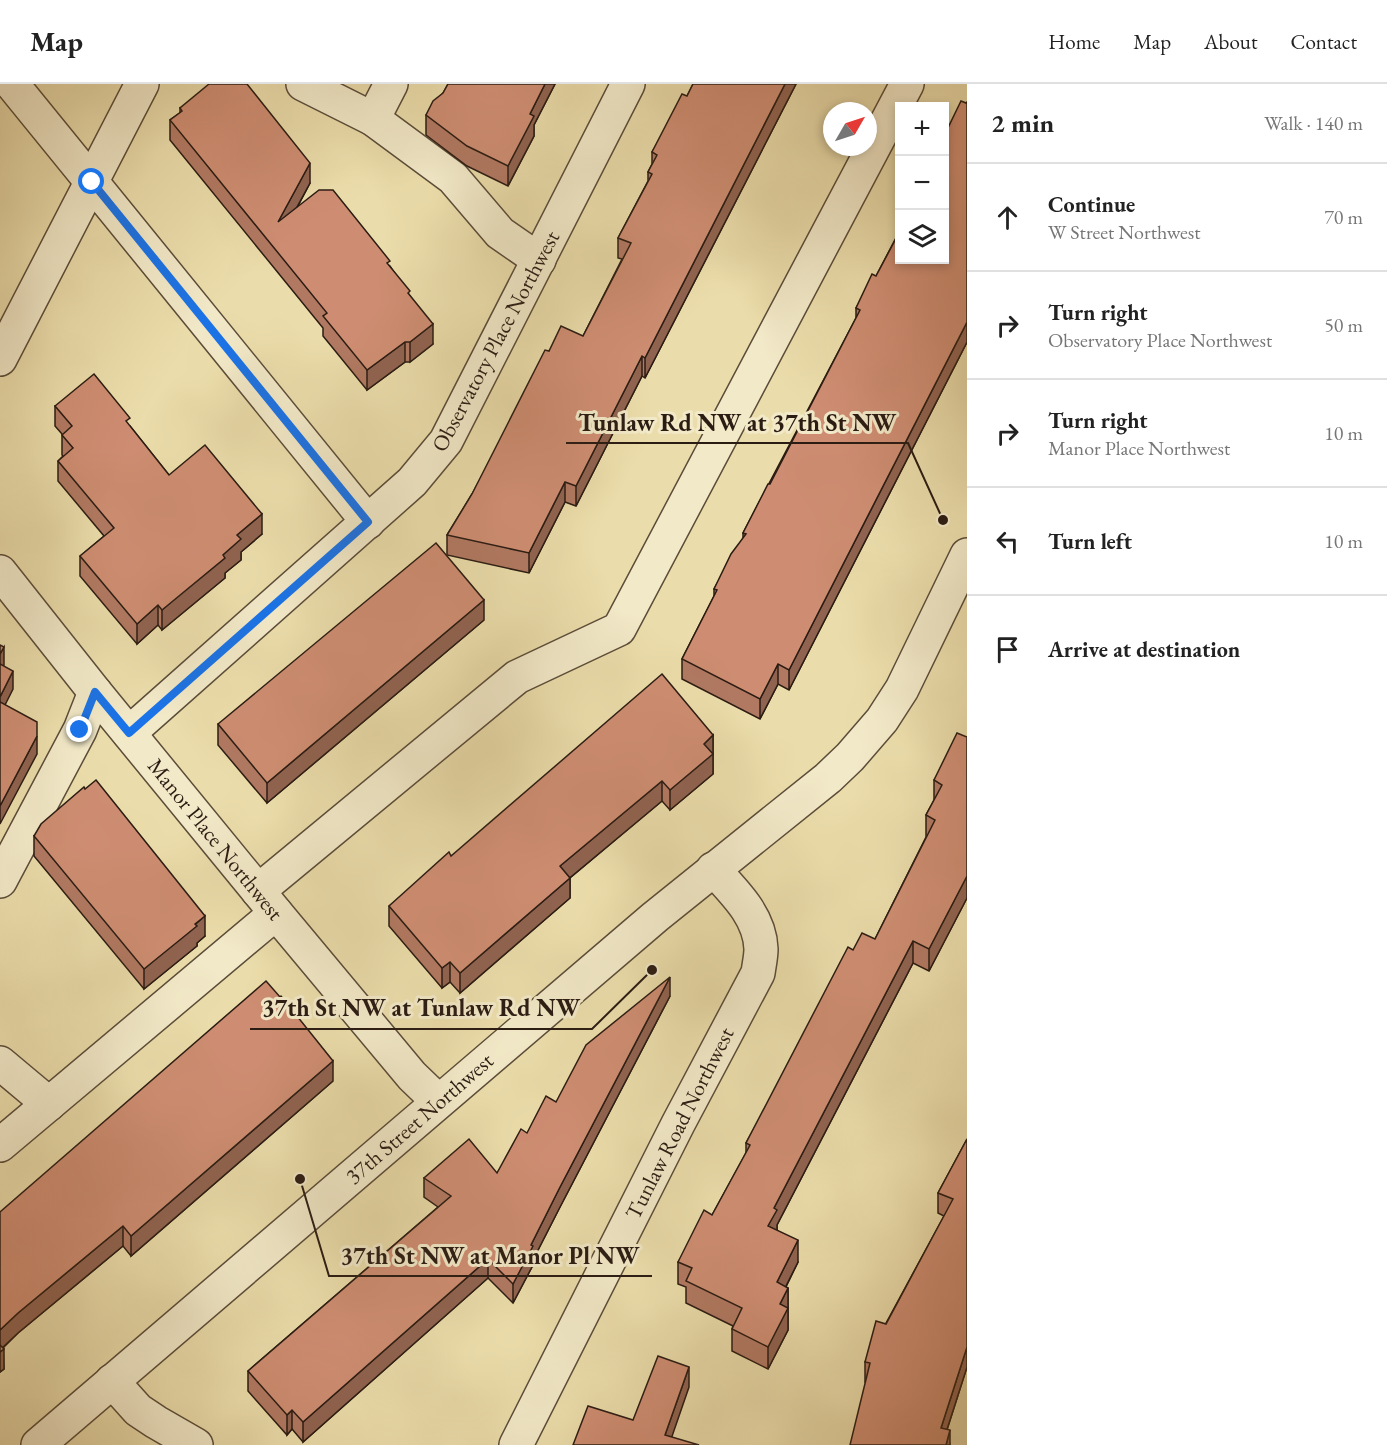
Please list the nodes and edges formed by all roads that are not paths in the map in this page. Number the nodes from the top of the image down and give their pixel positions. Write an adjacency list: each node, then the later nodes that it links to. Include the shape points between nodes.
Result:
1 (12, 84): 8 (street)
2 (142, 84): 8 (street)
3 (303, 84): 7 (street)
4 (390, 84): 7 (street)
5 (628, 84): 9 (street, Observatory Place Northwest)
6 (907, 84): 18 (street, via 619,628 517,676)
7 (373, 120): 9 (street, via 453,178 500,233)
8 (92, 182): 10 (street); 11 (street)
9 (539, 260): 11 (street, Observatory Place Northwest, via 446,441 412,482)
10 (0, 359)
11 (368, 522): 15 (street, Observatory Place Northwest)
12 (967, 555): 16 (street, 37th Street Northwest, via 902,689 882,720 828,778)
13 (0, 572): 14 (street, Manor Place Northwest)
14 (95, 692): 15 (street, Manor Place Northwest); 17 (street, via 80,730)
15 (129, 733): 18 (street, Manor Place Northwest)
16 (713, 869): 20 (street, 37th Street Northwest); 26 (street, Tunlaw Road Northwest, via 747,907 756,927 761,948 758,973)
17 (0, 881)
18 (267, 902): 20 (street, Manor Place Northwest, via 412,1076); 21 (street)
19 (0, 1063): 21 (street)
20 (438, 1101): 23 (street, 37th Street Northwest)
21 (49, 1104): 22 (street)
22 (0, 1145)
23 (112, 1381): 24 (street, 37th Street Northwest); 25 (street, via 138,1410)
24 (38, 1445)
25 (196, 1445)
26 (516, 1445)

